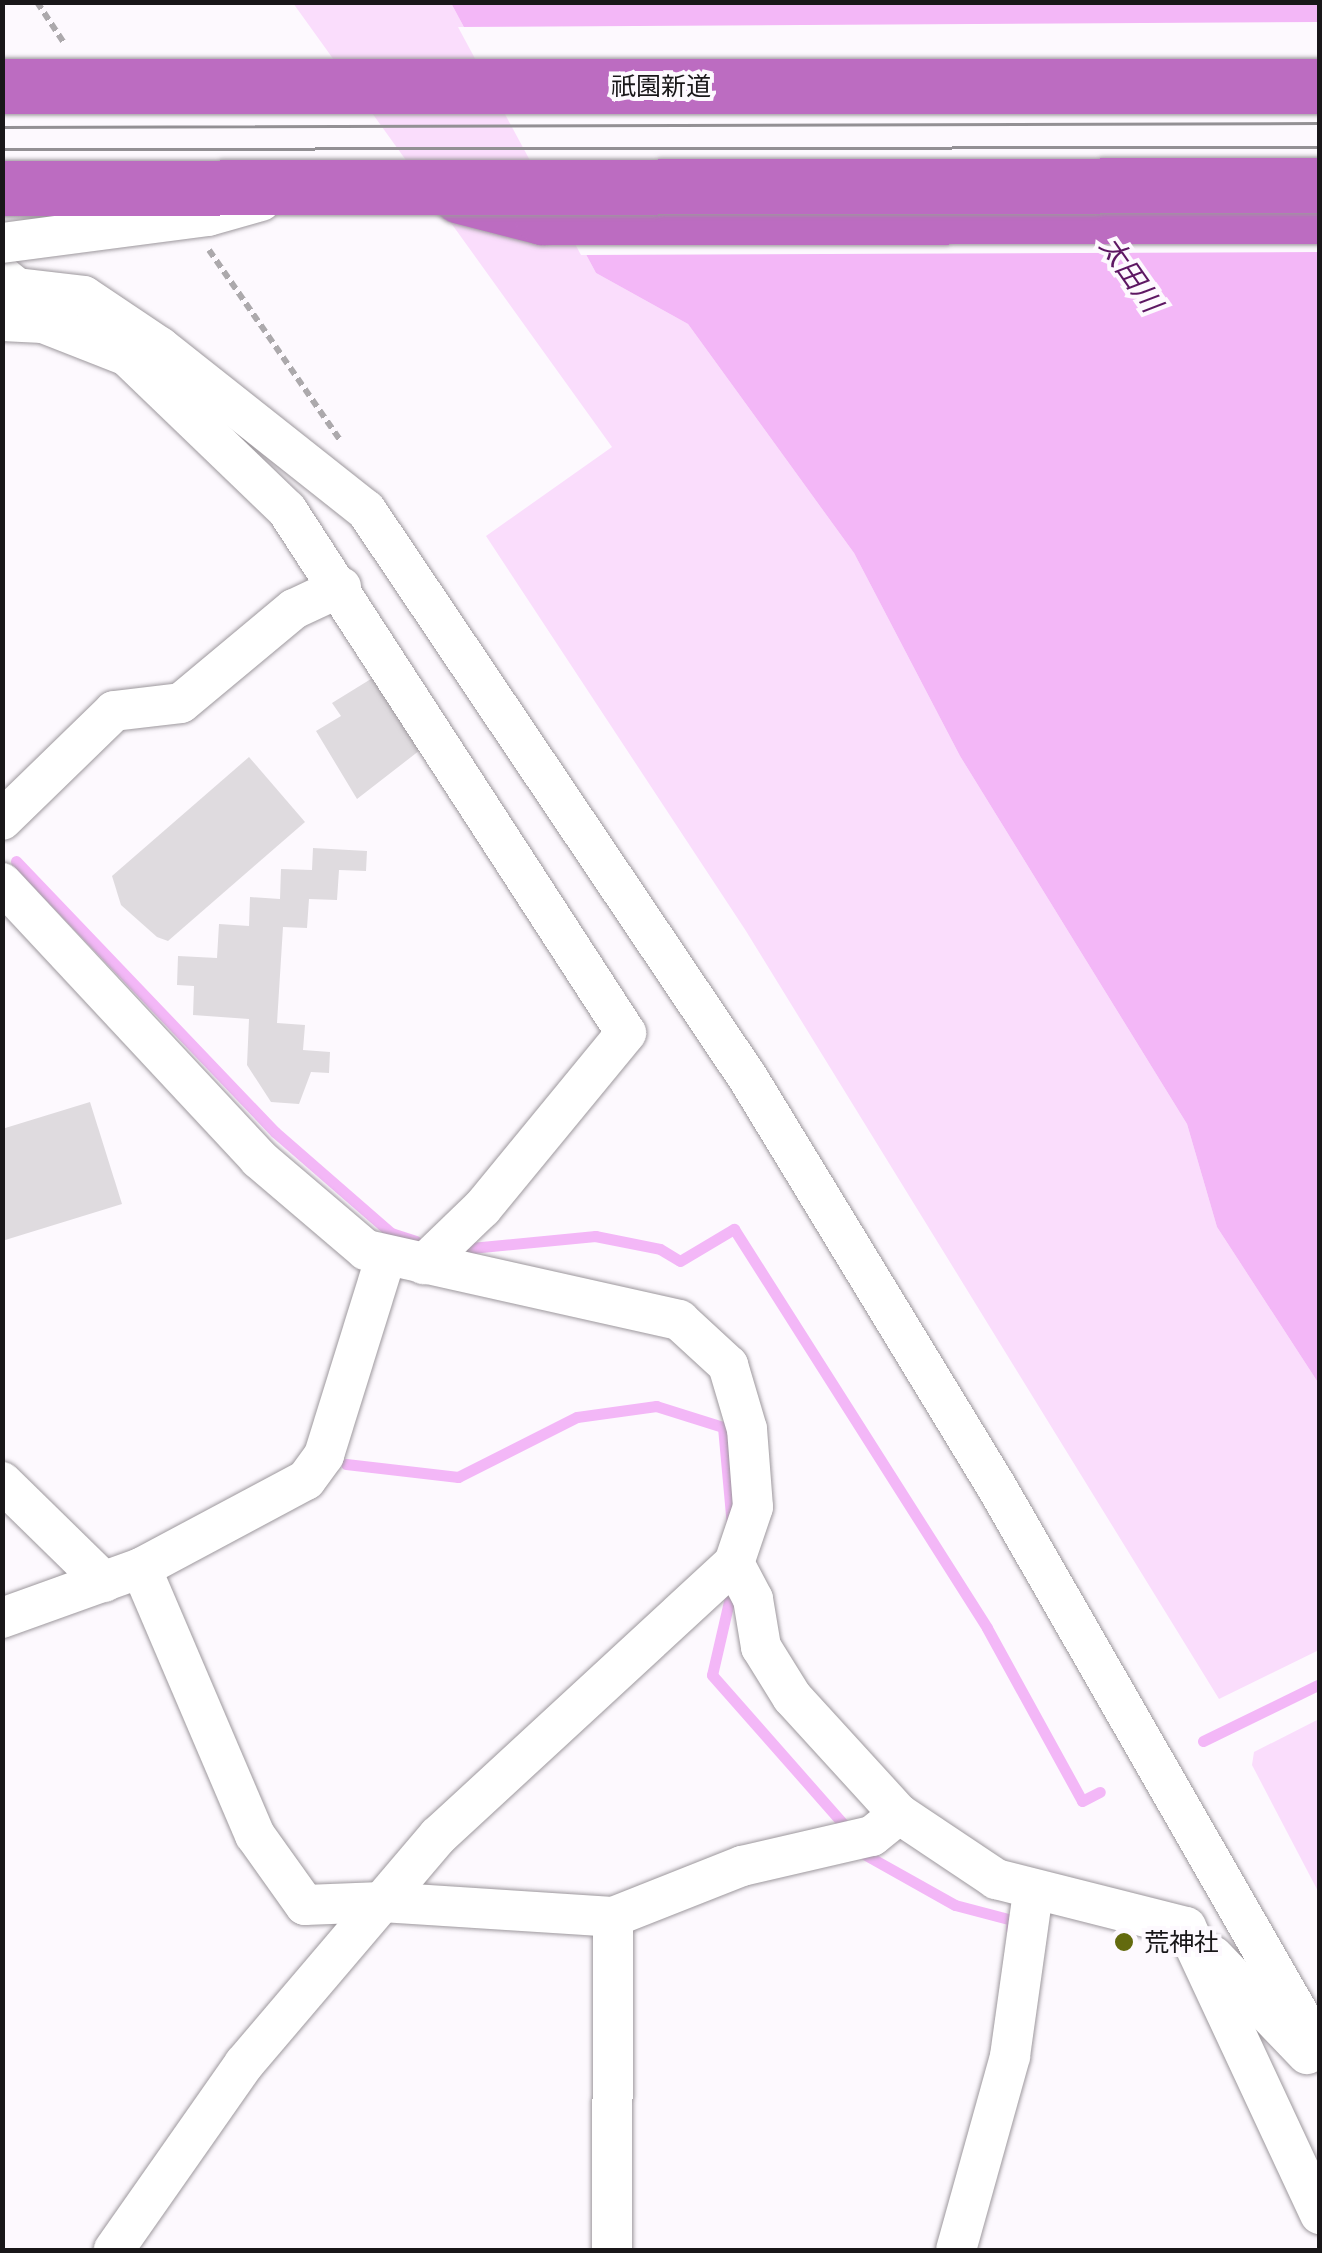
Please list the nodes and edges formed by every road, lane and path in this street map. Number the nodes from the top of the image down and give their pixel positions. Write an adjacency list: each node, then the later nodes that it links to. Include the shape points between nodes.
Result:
1 (2, 86): 2 (highway, 祇園新道, bridge)
2 (1320, 86)
3 (1320, 185): 6 (highway, bridge)
4 (2, 188): 5 (highway, bridge)
5 (308, 188): 6 (highway, bridge); 8 (street, bridge, via 208,216)
6 (430, 188): 7 (highway, bridge, via 542,217)
7 (1320, 216)
8 (2, 243)
9 (6, 308): 10 (street, via 127,356 286,510); 23 (street, via 84,296 160,347 366,510 748,1078 1005,1502)
10 (342, 587): 11 (street, via 294,609 181,703 114,711); 13 (street, via 626,1033 482,1208)
11 (2, 820)
12 (2, 883): 13 (street, via 259,1159 366,1250)
13 (405, 1260): 15 (street, via 679,1320 728,1364 747,1429 753,1507); 16 (street, via 324,1456 306,1480)
14 (2, 1482): 16 (street)
15 (734, 1564): 18 (street, via 753,1599 761,1647 792,1696); 20 (street, via 438,1836)
16 (122, 1575): 17 (street); 20 (street, via 256,1836 304,1905)
17 (2, 1618)
18 (899, 1814): 19 (street, via 996,1879); 21 (street, via 872,1836 742,1866)
19 (1033, 1892): 22 (street); 29 (street, via 1010,2056)
20 (382, 1902): 21 (street); 27 (street, via 244,2064)
21 (612, 1917): 28 (street)
22 (1186, 1927): 24 (street, via 1293,2046); 25 (street)
23 (1320, 2051)
24 (1320, 2062)
25 (1309, 2178): 26 (street)
26 (1320, 2214)
27 (114, 2250)
28 (612, 2250)
29 (956, 2250)

